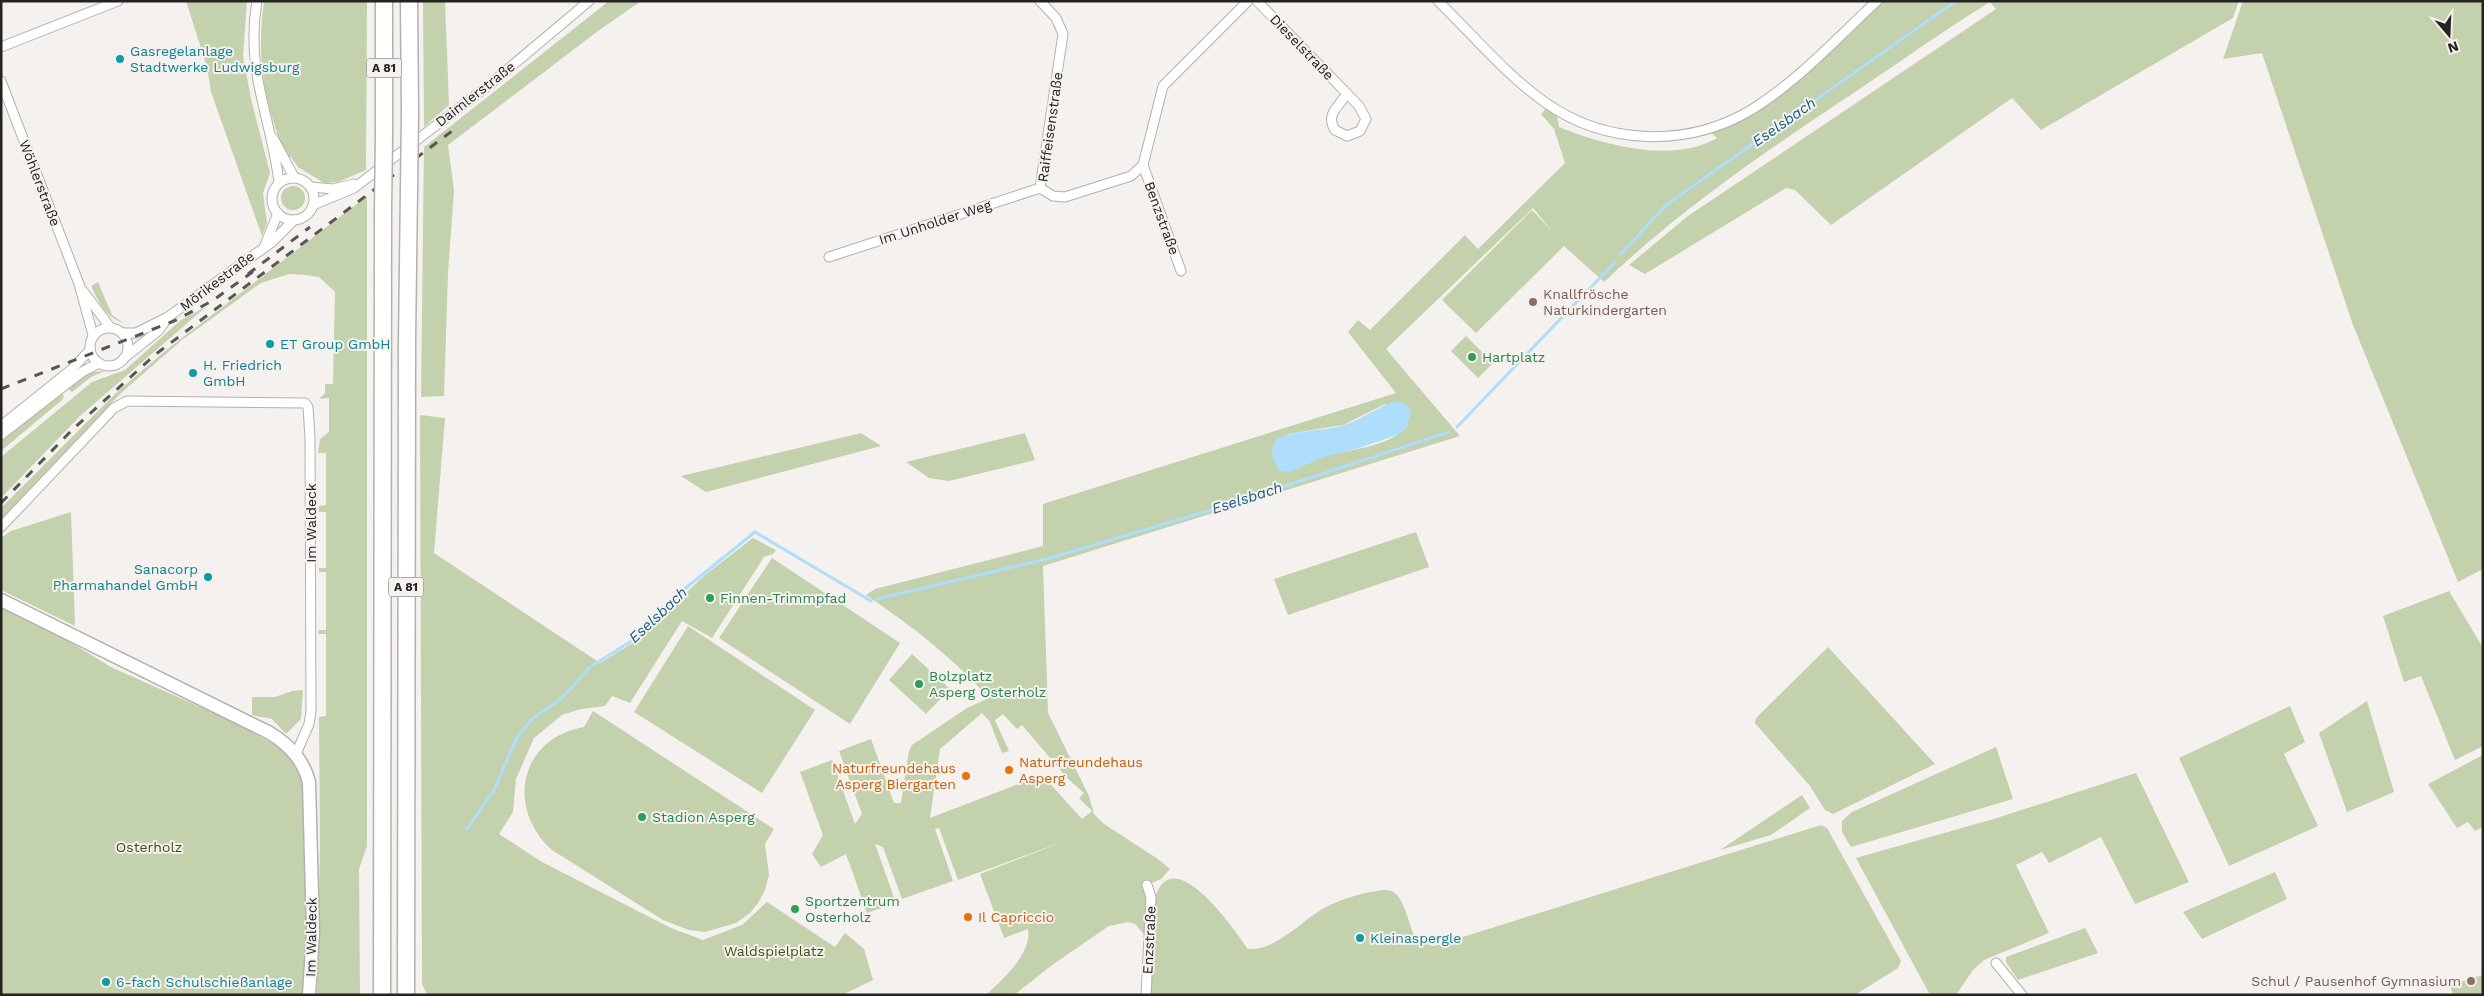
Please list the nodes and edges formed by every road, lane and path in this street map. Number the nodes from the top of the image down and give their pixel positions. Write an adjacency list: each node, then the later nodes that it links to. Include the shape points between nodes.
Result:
1 (118, 1): 11 (street)
2 (257, 1): 14 (street, via 254,56 258,88)
3 (384, 1): 43 (highway, A 81, bridge)
4 (409, 1): 44 (highway, A 81, bridge)
5 (589, 1): 18 (street, Daimlerstraße, via 489,85)
6 (1040, 1): 20 (street, Raiffeisenstraße, via 1056,18 1063,34)
7 (1248, 1): 15 (street, via 1163,86)
8 (1256, 1): 13 (street, Dieselstraße)
9 (1438, 1): 10 (street, via 1515,78 1573,120 1605,131 1650,137 1707,129 1751,110 1794,78)
10 (1877, 1)
11 (1, 47)
12 (1, 82): 27 (street, Wöhlerstraße)
13 (1347, 93): 13 (street, Dieselstraße, via 1366,119 1360,131 1347,136 1335,130 1330,119)
14 (270, 134): 16 (street); 17 (street)
15 (1143, 165): 20 (street, Raiffeisenstraße, via 1131,176 1065,197 1053,196); 26 (street, Benzstraße)
16 (294, 178): 17 (street); 19 (street, via 304,180)
17 (279, 182): 22 (street, via 274,188 272,201)
18 (360, 183): 19 (street, Daimlerstraße, via 334,189); 21 (street, Daimlerstraße)
19 (311, 187): 21 (street)
20 (1040, 188): 25 (street, Im Unholder Weg)
21 (313, 205): 23 (street, via 308,214)
22 (278, 214): 23 (street); 24 (street, Mörikestraße)
23 (294, 220): 24 (street, Mörikestraße, via 280,236)
24 (265, 245): 28 (street, Mörikestraße)
25 (829, 257)
26 (1181, 271)
27 (79, 284): 29 (street, Wöhlerstraße); 31 (street, Wöhlerstraße)
28 (168, 317): 30 (street, Mörikestraße, via 136,333); 33 (street, Mörikestraße, via 158,330)
29 (110, 327): 30 (street); 31 (street)
30 (122, 333): 33 (street, via 128,348)
31 (93, 335): 32 (street)
32 (90, 350): 34 (street); 35 (street, via 72,369)
33 (124, 358): 34 (street, Mörikestraße, via 115,365)
34 (99, 363): 36 (street, Mörikestraße, via 82,372)
35 (1, 426)
36 (1, 436)
37 (1, 527): 39 (street, Im Waldeck, via 114,408 127,401 305,403 308,406 310,438 310,711 309,724)
38 (1, 600): 39 (street, via 270,733)
39 (296, 754): 42 (street, Im Waldeck, via 306,769 309,782 313,933)
40 (1147, 885): 45 (street, Enzstraße, via 1151,897)
41 (1996, 963): 46 (street)
42 (309, 995)
43 (382, 995)
44 (406, 995)
45 (1146, 995)
46 (2022, 995)

